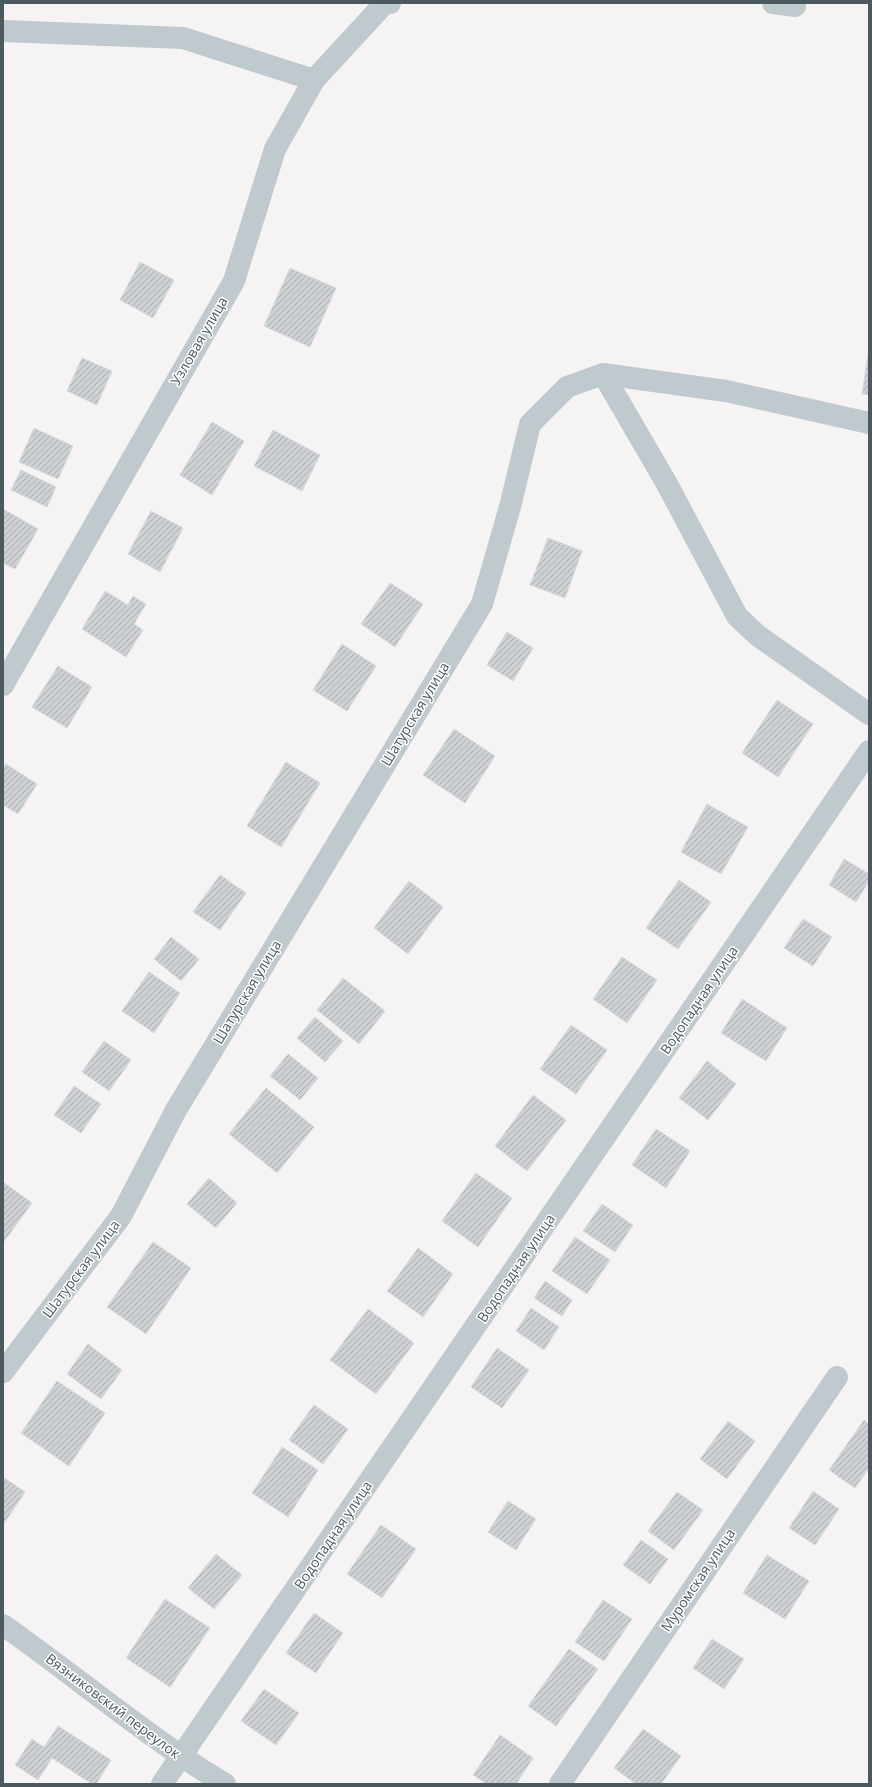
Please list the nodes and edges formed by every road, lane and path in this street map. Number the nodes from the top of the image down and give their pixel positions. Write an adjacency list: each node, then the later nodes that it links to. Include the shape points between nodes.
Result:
1 (390, 3): 5 (street, Узловая улица, via 384,4)
2 (773, 3): 3 (street)
3 (795, 6)
4 (3, 31): 5 (street, via 184,38)
5 (314, 80): 8 (street, Узловая улица, via 275,149 234,281)
6 (603, 374): 7 (street, via 726,391); 9 (street, via 667,484 737,616 757,635); 11 (street, Шатурская улица, via 567,387 530,424 510,507 482,604 176,1110 122,1216)
7 (869, 423)
8 (3, 685)
9 (869, 714)
10 (869, 751): 14 (street, Водопадная улица)
11 (3, 1372)
12 (837, 1377): 17 (street, Муромская улица)
13 (3, 1625): 14 (street, Вязниковский переулок)
14 (181, 1758): 15 (street, Водопадная улица); 16 (street, Вязниковский переулок)
15 (162, 1784)
16 (225, 1784)
17 (560, 1784)

